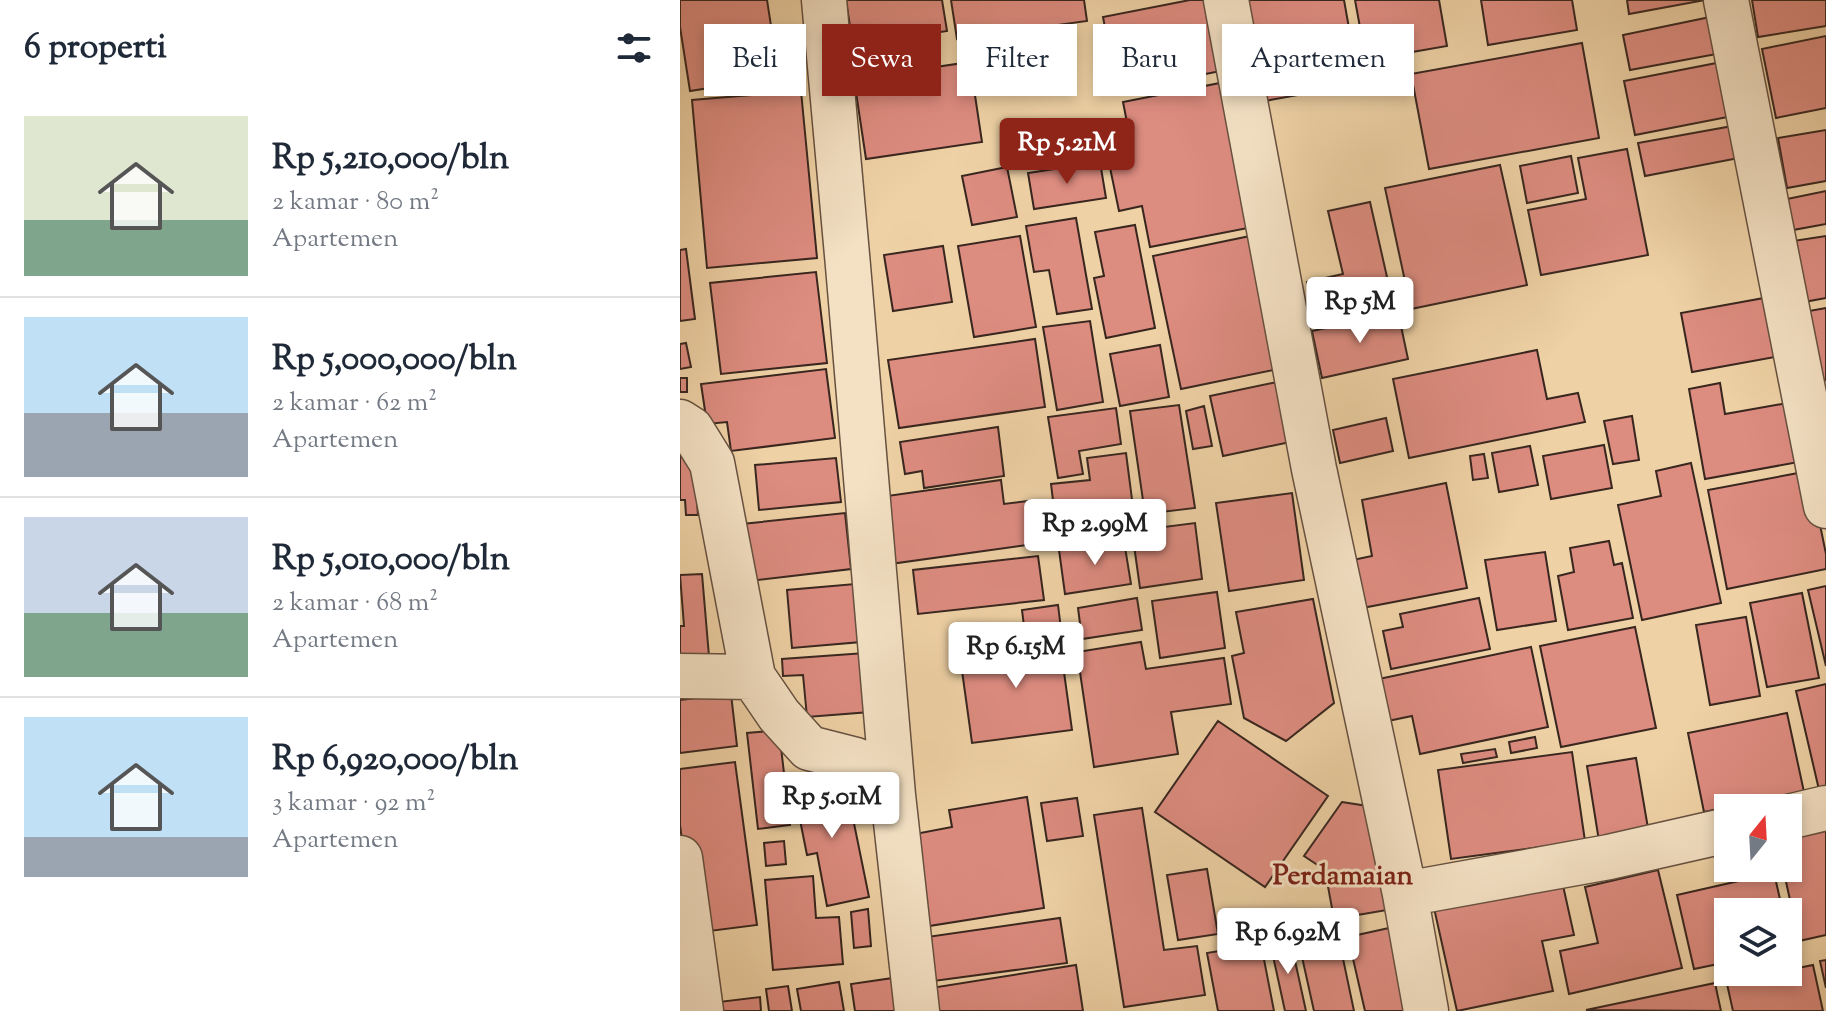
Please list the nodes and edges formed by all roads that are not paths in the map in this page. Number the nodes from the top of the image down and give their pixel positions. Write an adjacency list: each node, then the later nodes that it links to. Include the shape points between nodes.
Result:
1 (824, 0): 8 (street)
2 (1226, 0): 13 (street, via 1314,469)
3 (1726, 0): 5 (street)
4 (680, 422): 7 (street, via 691,429 712,463)
5 (1826, 506)
6 (680, 676): 7 (street)
7 (753, 677): 8 (street, via 809,748 856,760)
8 (893, 795): 15 (street)
9 (1826, 808): 10 (street)
10 (1802, 814)
11 (1714, 833): 13 (street)
12 (680, 858): 14 (street)
13 (1405, 894): 16 (street)
14 (701, 1011)
15 (917, 1011)
16 (1426, 1011)

